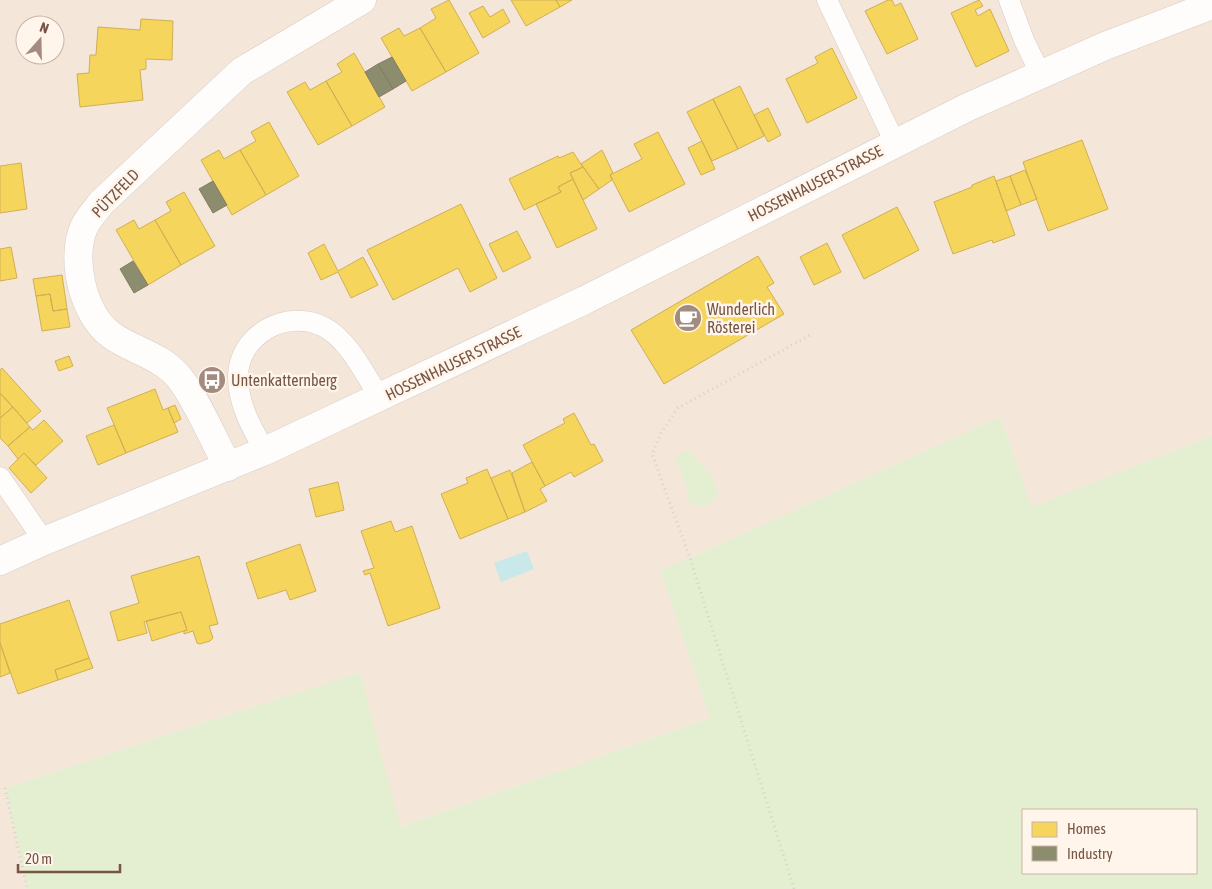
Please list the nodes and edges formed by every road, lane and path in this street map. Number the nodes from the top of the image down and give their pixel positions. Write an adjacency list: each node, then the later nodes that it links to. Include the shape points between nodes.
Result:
1 (362, 0): 10 (street, PÜTZFELD, via 242,71 102,202 84,226 78,247 89,307 111,335 162,363 181,379)
2 (827, 0): 6 (lane, HOSSENHAUSER STRASSE)
3 (1009, 0): 5 (lane)
4 (1212, 5): 5 (street, HOSSENHAUSER STRASSE)
5 (1041, 74): 6 (street, HOSSENHAUSER STRASSE)
6 (895, 143): 8 (street, HOSSENHAUSER STRASSE, via 585,300)
7 (812, 334): 16 (path, via 678,408 661,432 652,454 690,558)
8 (380, 398): 9 (street, HOSSENHAUSER STRASSE); 9 (lane, via 342,341 324,327 306,320 274,325 251,341 240,364 238,377 242,402)
9 (265, 451): 10 (street, HOSSENHAUSER STRASSE)
10 (228, 467): 12 (street, HOSSENHAUSER STRASSE)
11 (0, 477): 12 (lane)
12 (44, 541): 13 (street, HOSSENHAUSER STRASSE)
13 (0, 561)
14 (5, 788): 15 (path)
15 (27, 889)
16 (794, 889)

